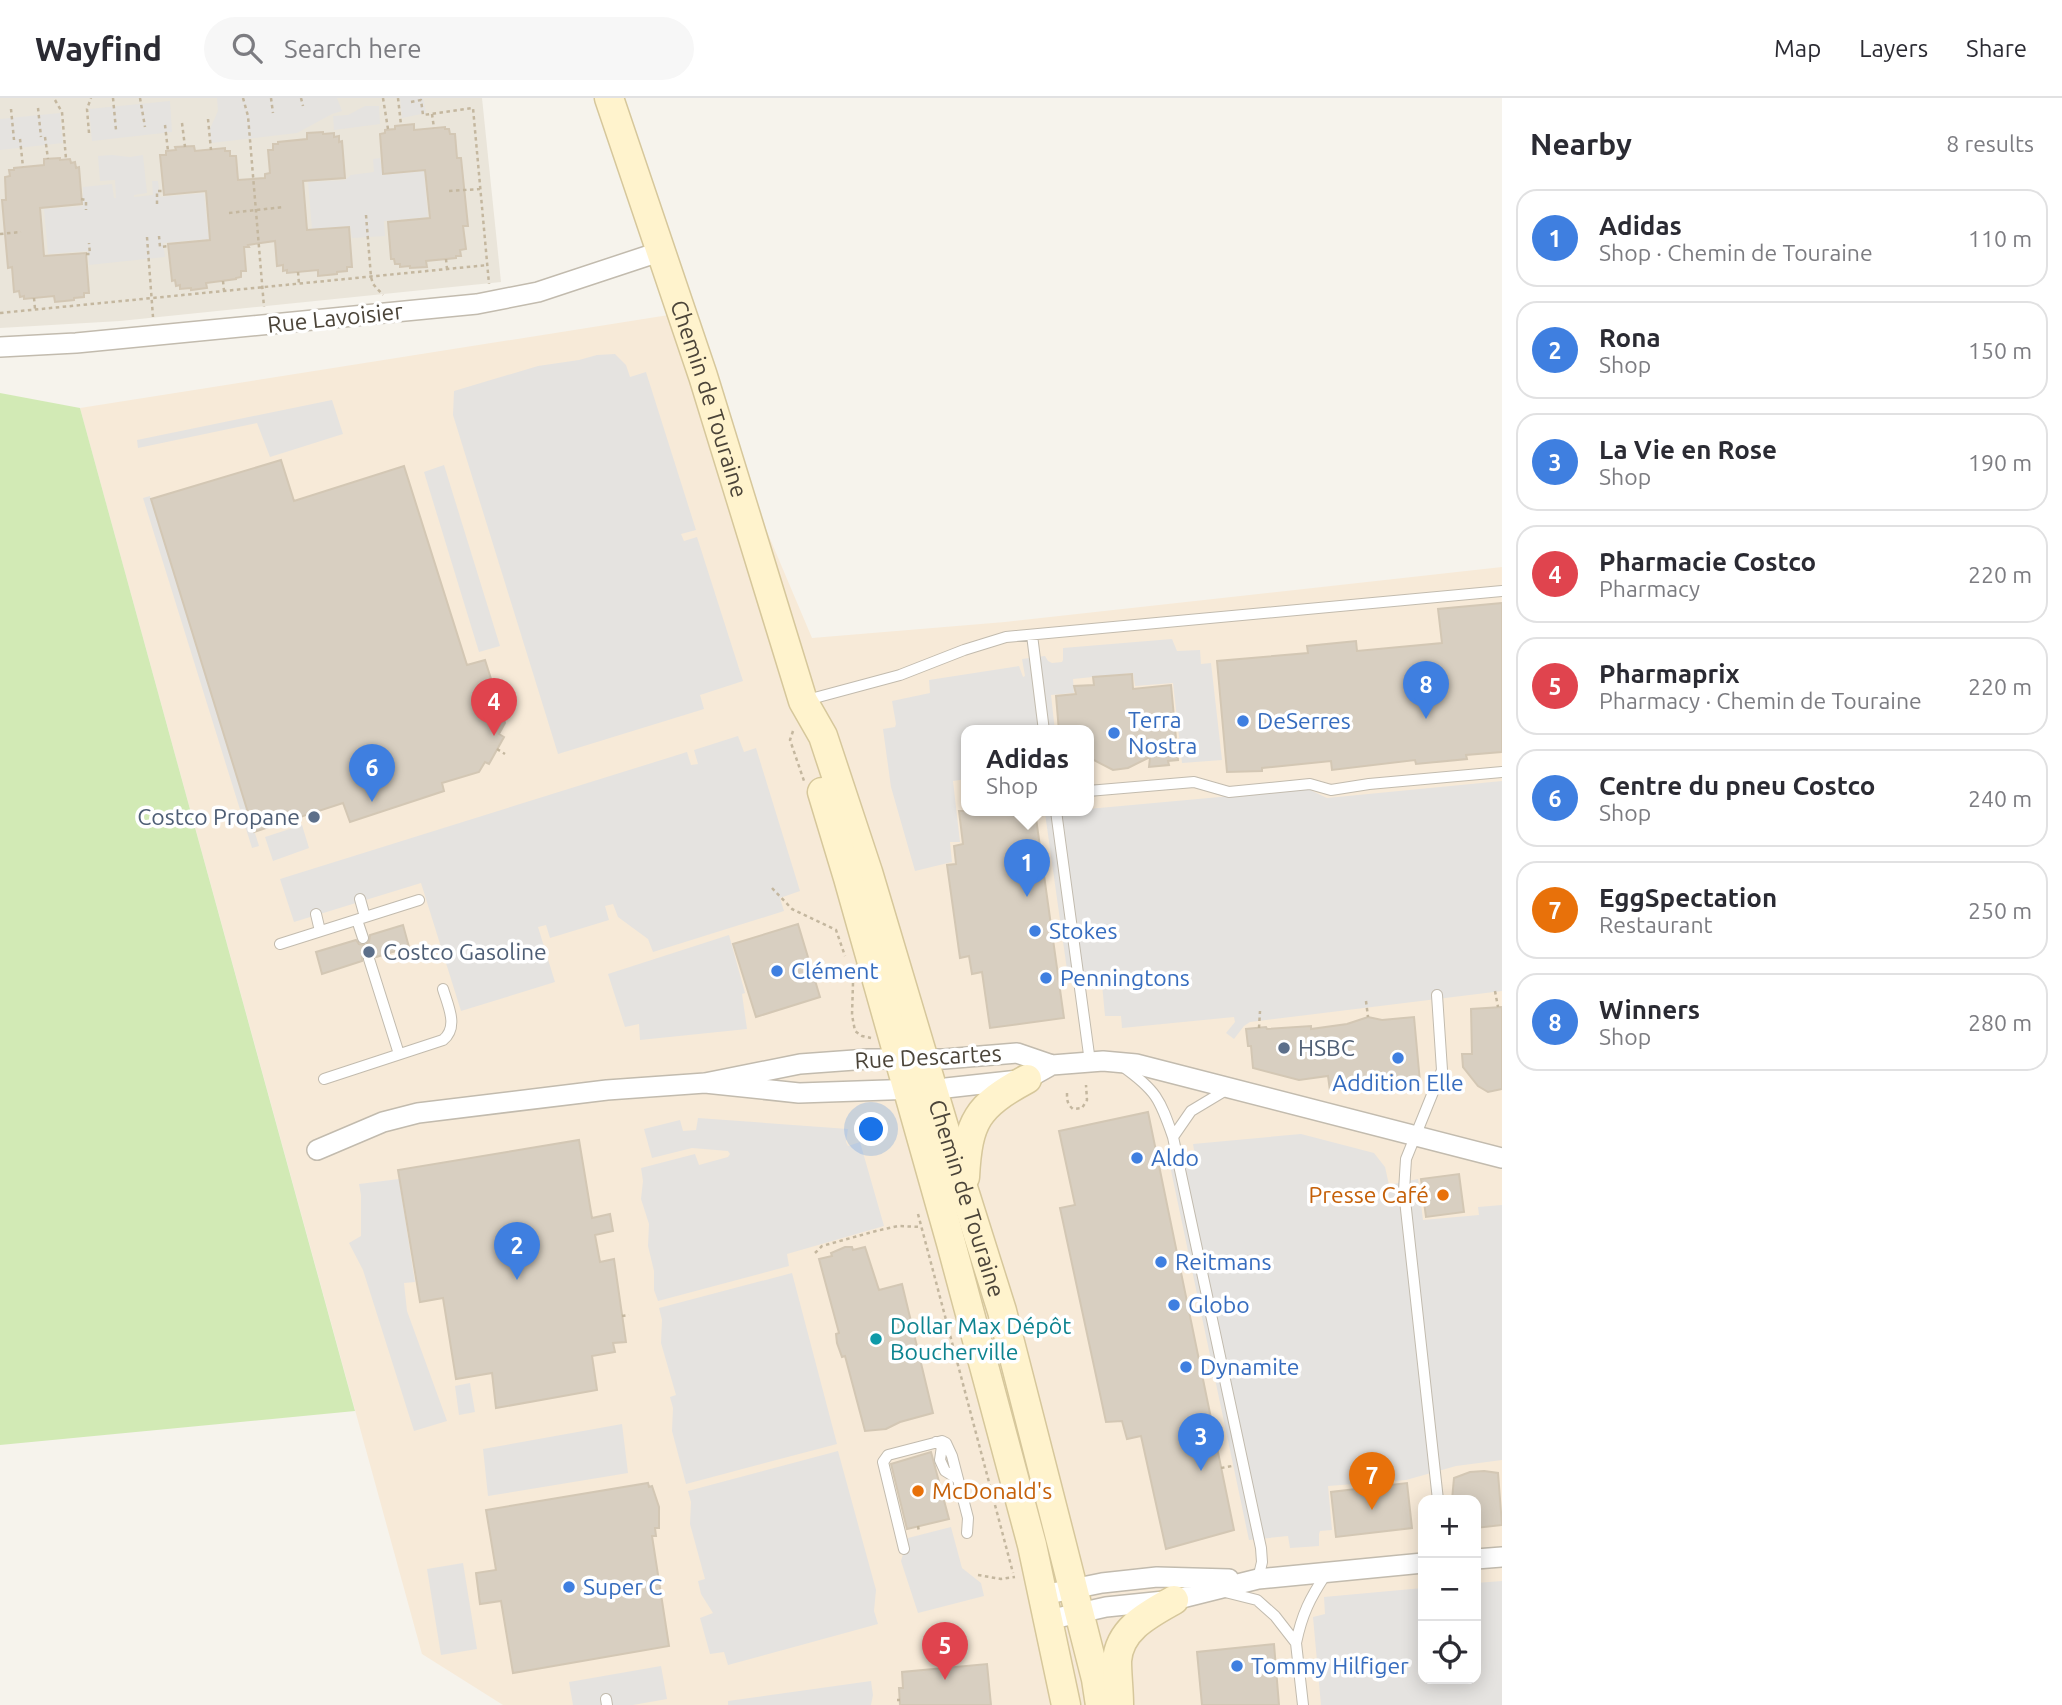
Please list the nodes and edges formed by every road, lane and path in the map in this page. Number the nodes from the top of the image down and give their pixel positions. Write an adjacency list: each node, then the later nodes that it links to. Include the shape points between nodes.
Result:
1 (90, 98): 25 (path, via 86,109)
2 (113, 98): 24 (path)
3 (140, 98): 21 (path)
4 (243, 98): 41 (path)
5 (271, 98): 15 (path)
6 (301, 98): 12 (path)
7 (383, 98): 23 (path)
8 (398, 98): 20 (path)
9 (609, 98): 50 (street, Chemin de Touraine)
10 (55, 100): 32 (path, via 62,112)
11 (411, 102): 16 (path, via 421,100 424,115)
12 (303, 106)
13 (38, 108): 31 (path)
14 (11, 109): 27 (path)
15 (273, 113)
16 (432, 114): 22 (path); 34 (path, via 473,108)
17 (208, 120): 29 (path)
18 (182, 123): 28 (path)
19 (165, 125): 30 (path)
20 (401, 125)
21 (145, 127)
22 (434, 128)
23 (388, 129)
24 (116, 130)
25 (89, 133)
26 (20, 139): 33 (path)
27 (14, 140)
28 (185, 147)
29 (211, 150)
30 (168, 151)
31 (48, 159)
32 (66, 159)
33 (23, 167)
34 (480, 188): 36 (path); 53 (path)
35 (163, 191): 38 (path, via 156,191)
36 (449, 191)
37 (82, 199): 40 (path)
38 (157, 204)
39 (284, 207): 41 (path)
40 (86, 210)
41 (256, 210): 42 (path); 66 (path)
42 (229, 212)
43 (366, 215): 60 (path)
44 (21, 232): 45 (path)
45 (0, 234)
46 (159, 236): 49 (path, via 160,247)
47 (147, 237): 72 (path)
48 (89, 243): 51 (path, via 90,254)
49 (169, 246)
50 (662, 251): 81 (street, Rue Lavoisier, via 538,292 477,304); 84 (street, Chemin de Touraine)
51 (86, 254)
52 (446, 259): 55 (path)
53 (488, 265): 55 (path); 65 (path)
54 (400, 267): 58 (path)
55 (447, 269): 58 (path)
56 (341, 271): 61 (path)
57 (298, 272): 64 (path)
58 (401, 274): 60 (path)
59 (324, 275): 63 (path)
60 (371, 277): 61 (path); 73 (path)
61 (343, 280): 63 (path)
62 (223, 281): 68 (path)
63 (325, 282): 64 (path)
64 (299, 284): 66 (path)
65 (490, 287)
66 (262, 288): 68 (path); 78 (path)
67 (180, 289): 69 (path)
68 (224, 291): 69 (path)
69 (181, 296): 72 (path)
70 (79, 297): 75 (path)
71 (34, 298): 77 (path)
72 (152, 298): 75 (path); 80 (path)
73 (386, 298)
74 (60, 302): 76 (path)
75 (79, 305): 76 (path)
76 (61, 307): 77 (path)
77 (35, 309): 79 (path)
78 (265, 310)
79 (0, 313)
80 (153, 321)
81 (0, 347)
82 (1502, 591): 83 (lane)
83 (1032, 635): 84 (lane, via 1006,637 900,676); 85 (lane)
84 (803, 701): 112 (street, Chemin de Touraine, via 822,736 856,835)
85 (1043, 725)
86 (497, 749): 87 (path)
87 (505, 754)
88 (1502, 772): 89 (lane, via 1331,790 1310,784 1229,792 1194,782)
89 (1094, 790)
90 (1057, 816): 113 (lane)
91 (772, 888): 100 (path, via 792,909 836,930)
92 (360, 899): 95 (lane)
93 (419, 900): 95 (lane)
94 (316, 914): 96 (lane)
95 (361, 918): 96 (lane); 97 (lane)
96 (320, 932): 98 (lane)
97 (363, 938)
98 (280, 944)
99 (369, 959): 111 (lane)
100 (846, 960)
101 (853, 983): 110 (path, via 855,1031)
102 (443, 989): 111 (lane, via 453,1024 448,1036)
103 (1495, 991): 106 (path)
104 (1437, 995): 123 (lane, via 1442,1070)
105 (1366, 1001): 108 (path)
106 (1498, 1007)
107 (1260, 1011): 109 (path)
108 (1368, 1017)
109 (1259, 1028)
110 (871, 1038)
111 (399, 1054): 116 (lane)
112 (911, 1059): 115 (street, Rue Descartes, via 1017,1053); 118 (street, Rue Descartes, via 800,1064); 120 (street, Chemin de Touraine)
113 (1090, 1062): 114 (street); 115 (street)
114 (1116, 1062): 121 (street); 124 (lane, via 1156,1095)
115 (1052, 1065): 117 (street, Rue Descartes)
116 (324, 1079)
117 (1027, 1079): 120 (street, Rue Descartes); 127 (street, via 996,1098 976,1122 968,1142)
118 (705, 1083): 120 (street, Rue Descartes, via 799,1093); 125 (street, Rue Descartes, via 607,1090 418,1114 383,1122)
119 (1086, 1085): 122 (path, via 1087,1100 1082,1108 1069,1106)
120 (919, 1088): 127 (street, Chemin de Touraine); 149 (street, Chemin de Touraine, via 951,1243)
121 (1230, 1088): 123 (street); 124 (lane, via 1191,1111)
122 (1067, 1093)
123 (1415, 1134): 126 (street); 133 (lane, via 1406,1159 1404,1191)
124 (1173, 1137): 144 (lane, via 1258,1534 1262,1562)
125 (317, 1150)
126 (1502, 1158)
127 (964, 1190): 147 (street, Chemin de Touraine, via 1002,1311)
128 (918, 1215): 129 (path)
129 (921, 1227): 130 (path, via 876,1231 822,1246); 143 (path)
130 (815, 1253)
131 (629, 1315): 132 (path)
132 (622, 1316)
133 (1437, 1495)
134 (918, 1526): 135 (path)
135 (919, 1532)
136 (967, 1533): 137 (lane, via 968,1518 946,1443 936,1442 888,1455 883,1462)
137 (904, 1549)
138 (1502, 1557): 139 (street)
139 (1481, 1559)
140 (1418, 1564): 141 (street)
141 (1327, 1573): 144 (street); 150 (lane, via 1301,1618)
142 (978, 1575): 143 (path)
143 (1015, 1577): 145 (path)
144 (1258, 1579): 146 (street); 147 (street, via 1157,1577)
145 (1016, 1584)
146 (1215, 1589): 148 (street); 150 (lane, via 1256,1601)
147 (1076, 1600): 148 (street, via 1106,1607); 149 (street); 152 (street, Chemin de Touraine)
148 (1174, 1600): 153 (street, via 1139,1622 1121,1643)
149 (1045, 1608): 151 (street, Chemin de Touraine)
150 (1296, 1643): 154 (lane)
151 (1066, 1705)
152 (1100, 1705)
153 (1119, 1705)
154 (1303, 1705)

